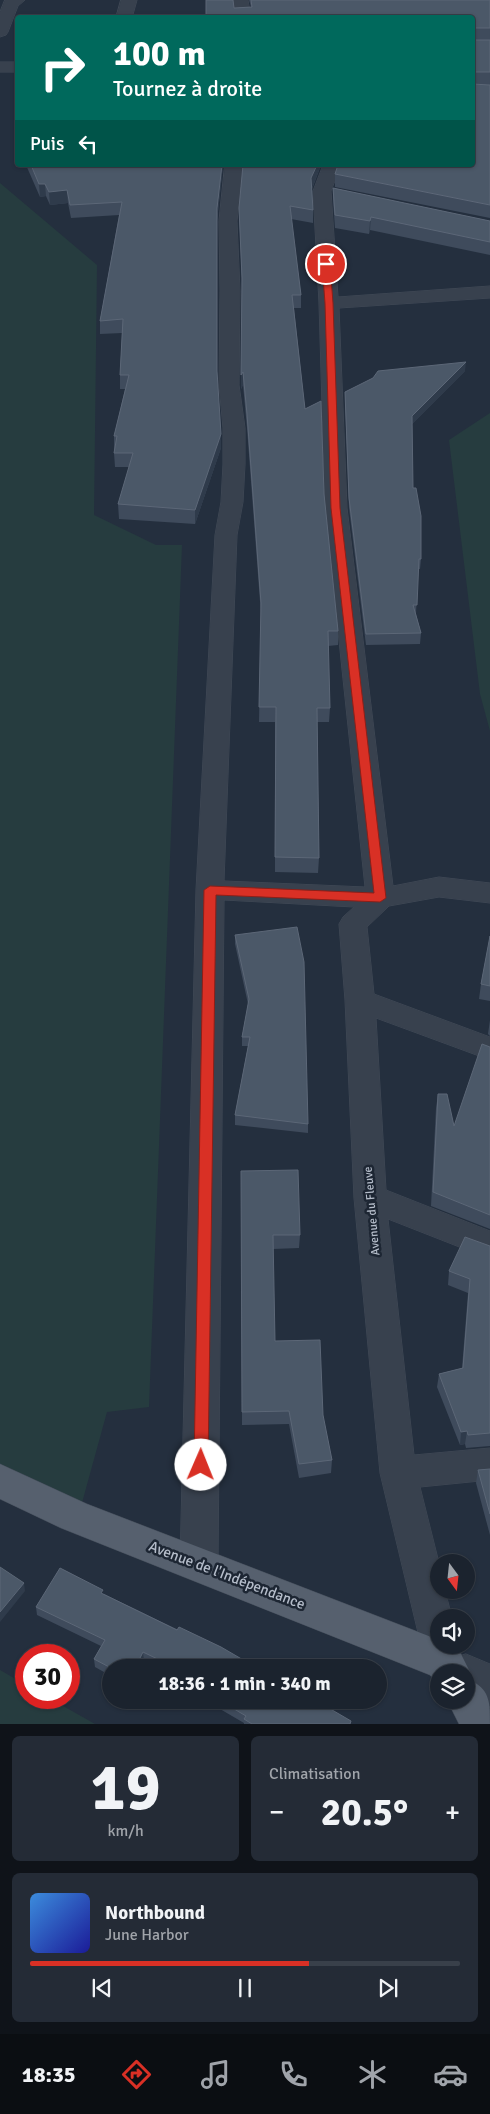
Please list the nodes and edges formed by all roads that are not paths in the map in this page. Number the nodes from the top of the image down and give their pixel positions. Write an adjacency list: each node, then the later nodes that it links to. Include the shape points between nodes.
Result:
1 (17, 0): 6 (street, via 11,3)
2 (129, 0): 4 (street)
3 (240, 0): 5 (street)
4 (125, 15)
5 (242, 15)
6 (0, 32)
7 (0, 67): 8 (street)
8 (15, 67)
9 (234, 167): 13 (street, via 228,221 229,385 234,464 226,535)
10 (331, 167): 12 (street, via 331,193 322,231)
11 (490, 292): 12 (street)
12 (329, 303): 15 (street, via 336,508)
13 (210, 890): 15 (street); 23 (street)
14 (490, 893): 15 (street, via 439,887)
15 (380, 898): 16 (street, Avenue du Fleuve, via 353,924)
16 (360, 1000): 17 (street); 18 (street, Avenue du Fleuve)
17 (490, 1049)
18 (370, 1198): 19 (street); 21 (street, Avenue du Fleuve)
19 (490, 1245)
20 (490, 1464): 21 (street)
21 (398, 1473): 24 (street, Avenue du Fleuve)
22 (0, 1481): 23 (main road, Avenue de l'Indépendance, via 74,1516)
23 (199, 1564): 24 (main road, Avenue de l'Indépendance)
24 (451, 1661): 25 (street)
25 (490, 1685)
26 (473, 1709): 27 (main road)
27 (482, 1724)

